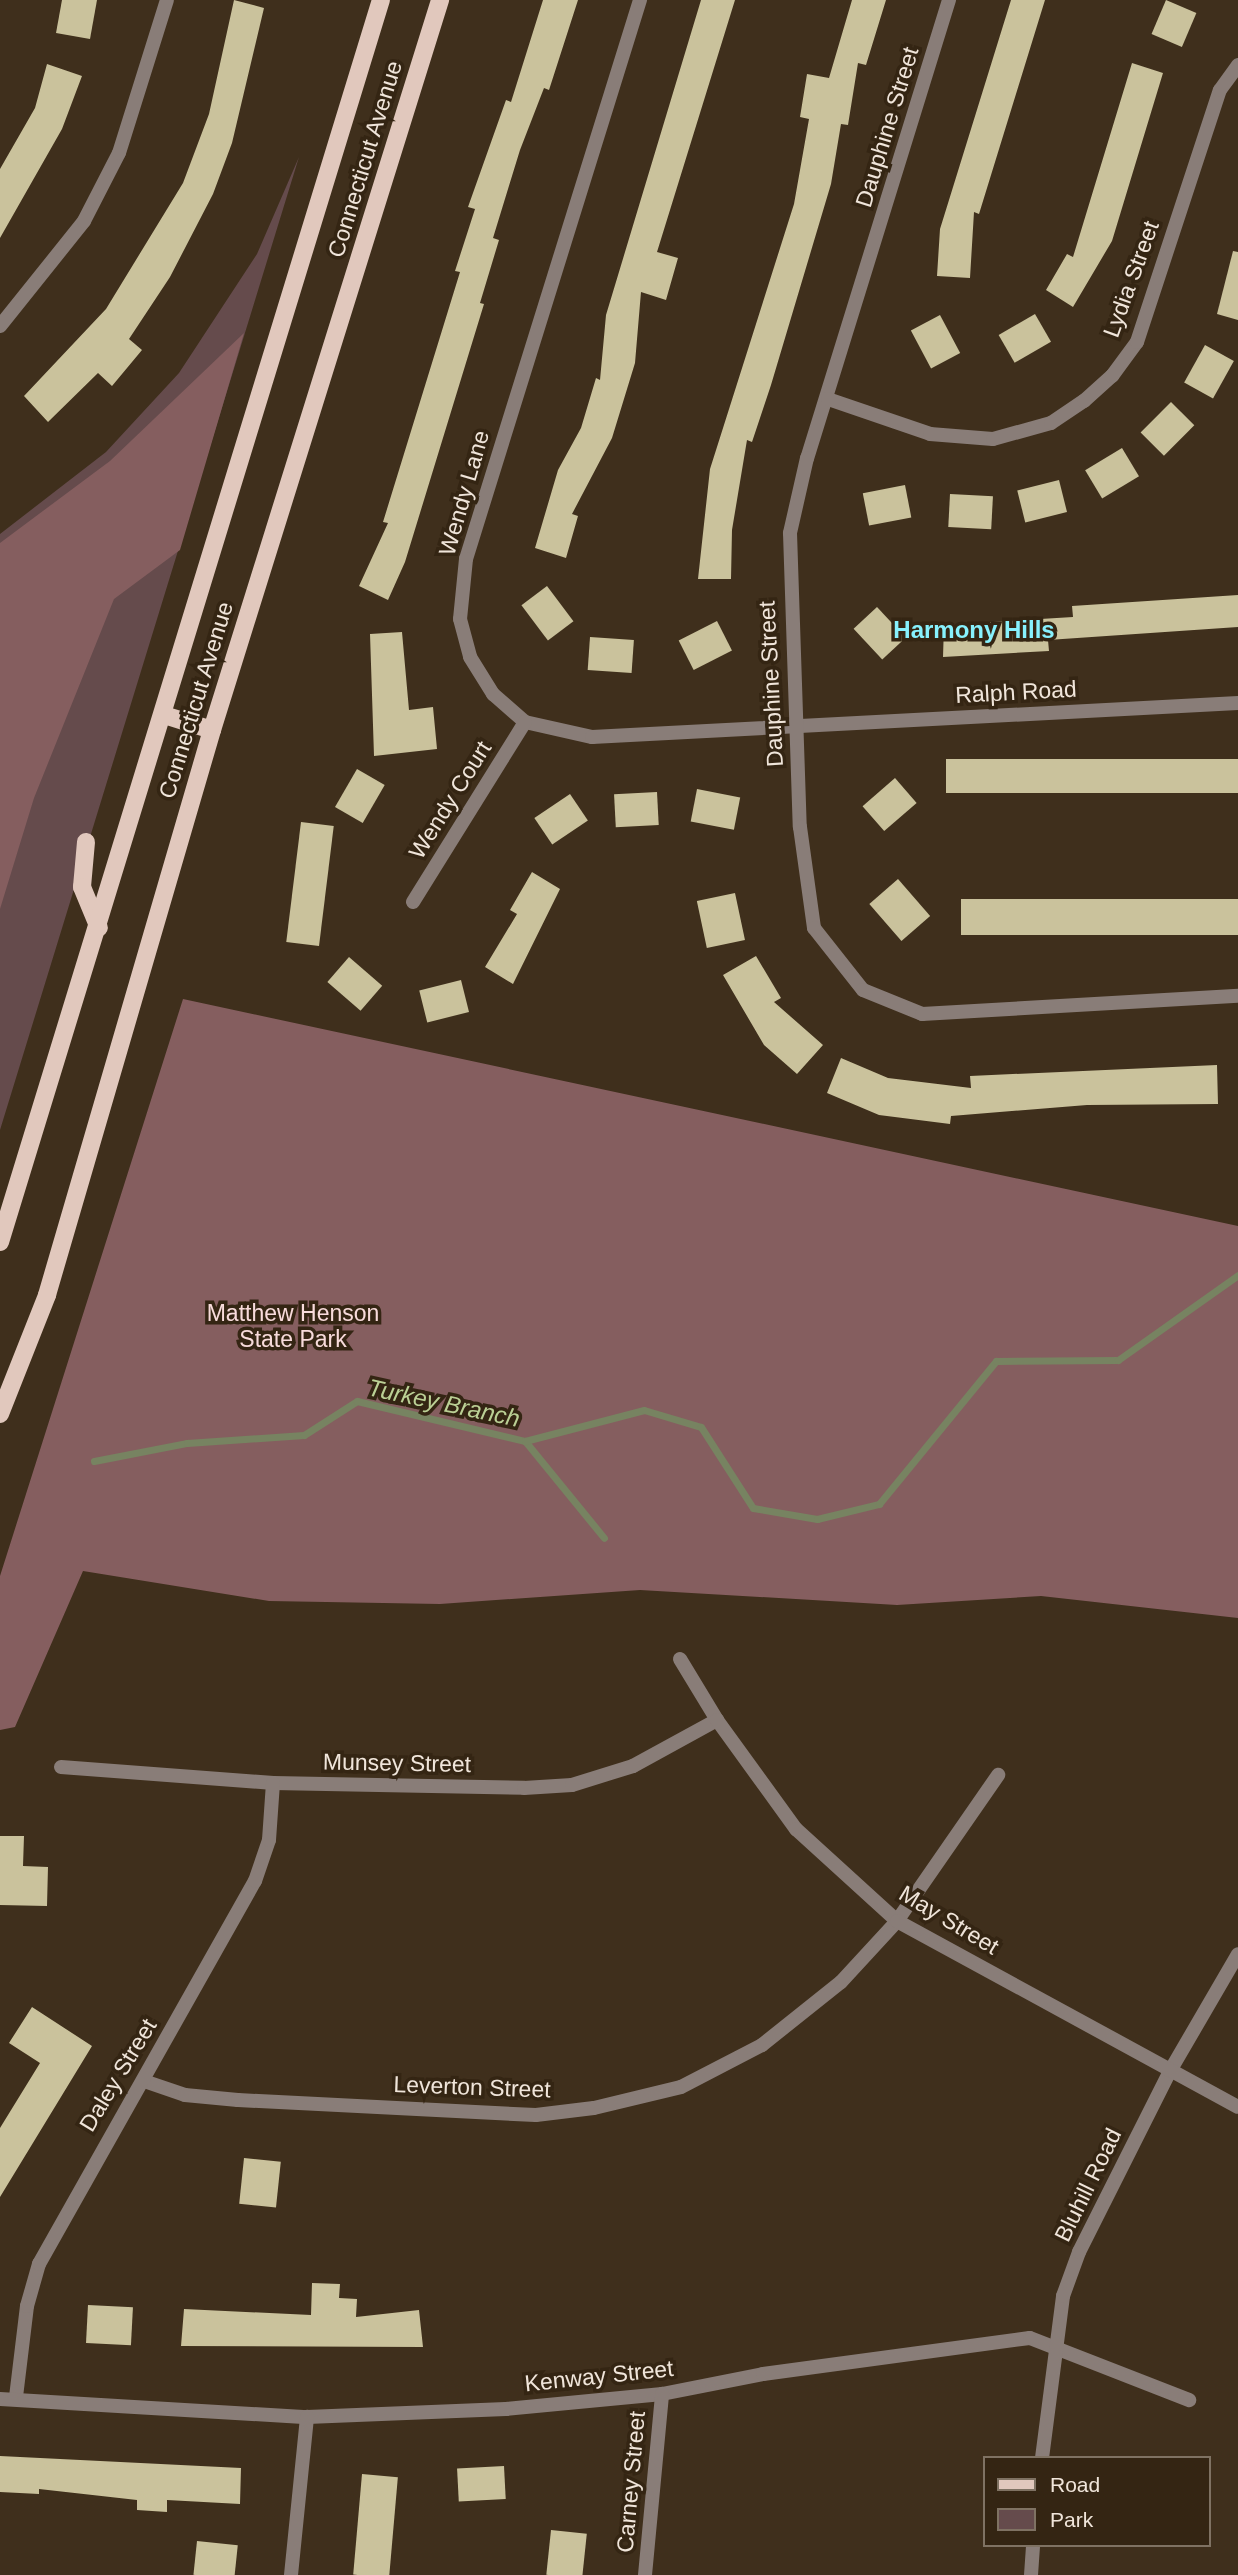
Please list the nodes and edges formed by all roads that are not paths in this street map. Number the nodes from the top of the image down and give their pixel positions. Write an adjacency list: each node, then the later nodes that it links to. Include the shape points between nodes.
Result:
1 (167, 0): 7 (street, via 119,153 84,221)
2 (381, 0): 10 (main road, Connecticut Avenue)
3 (440, 0): 13 (main road, Connecticut Avenue)
4 (640, 0): 11 (street, Wendy Lane, via 466,559 460,619 470,657 493,694)
5 (949, 0): 8 (street, Dauphine Street)
6 (1238, 65): 8 (street, Lydia Street, via 1220,90 1137,342 1112,376 1084,401 1051,423 993,439 930,434)
7 (0, 326)
8 (828, 399): 12 (street, Dauphine Street, via 790,533)
9 (1238, 703): 12 (street, Ralph Road)
10 (164, 715): 13 (main road); 16 (main road, Connecticut Avenue)
11 (525, 722): 12 (street, Wendy Lane, via 593,737); 15 (street, Wendy Court)
12 (797, 726): 17 (street, Dauphine Street, via 800,827 814,928 863,990 922,1014)
13 (212, 730): 19 (main road, Connecticut Avenue, via 47,1295)
14 (86, 842): 16 (main road, via 82,887)
15 (413, 902)
16 (99, 928): 18 (main road, Connecticut Avenue)
17 (1238, 996)
18 (0, 1242)
19 (0, 1415)
20 (680, 1659): 21 (street, May Street)
21 (717, 1720): 24 (street, Munsey Street, via 633,1766 572,1785); 25 (street, May Street, via 796,1829)
22 (61, 1767): 24 (street, Munsey Street)
23 (998, 1775): 25 (street, Leverton Street)
24 (273, 1783): 28 (street, Daley Street, via 269,1840 255,1881)
25 (897, 1921): 27 (street, May Street); 28 (street, Leverton Street, via 841,1982 762,2045 681,2087 594,2108 536,2115 238,2100 185,2095)
26 (1238, 1954): 27 (street, Bluhill Road)
27 (1170, 2071): 29 (street, May Street); 30 (street, Bluhill Road, via 1079,2252 1063,2296)
28 (144, 2081): 32 (street, Daley Street, via 90,2165 39,2264 27,2306)
29 (1238, 2106)
30 (1059, 2347): 31 (street, Kenway Street, via 1014,2338); 34 (street, Kenway Street); 36 (street, Bluhill Road)
31 (662, 2394): 35 (street, Kenway Street, via 506,2409); 39 (street, Carney Street)
32 (16, 2396): 33 (street, Kenway Street); 35 (street, Kenway Street)
33 (0, 2399)
34 (1189, 2400)
35 (307, 2417): 38 (street)
36 (1042, 2456)
37 (1033, 2547): 40 (street)
38 (291, 2575)
39 (645, 2575)
40 (1031, 2575)

